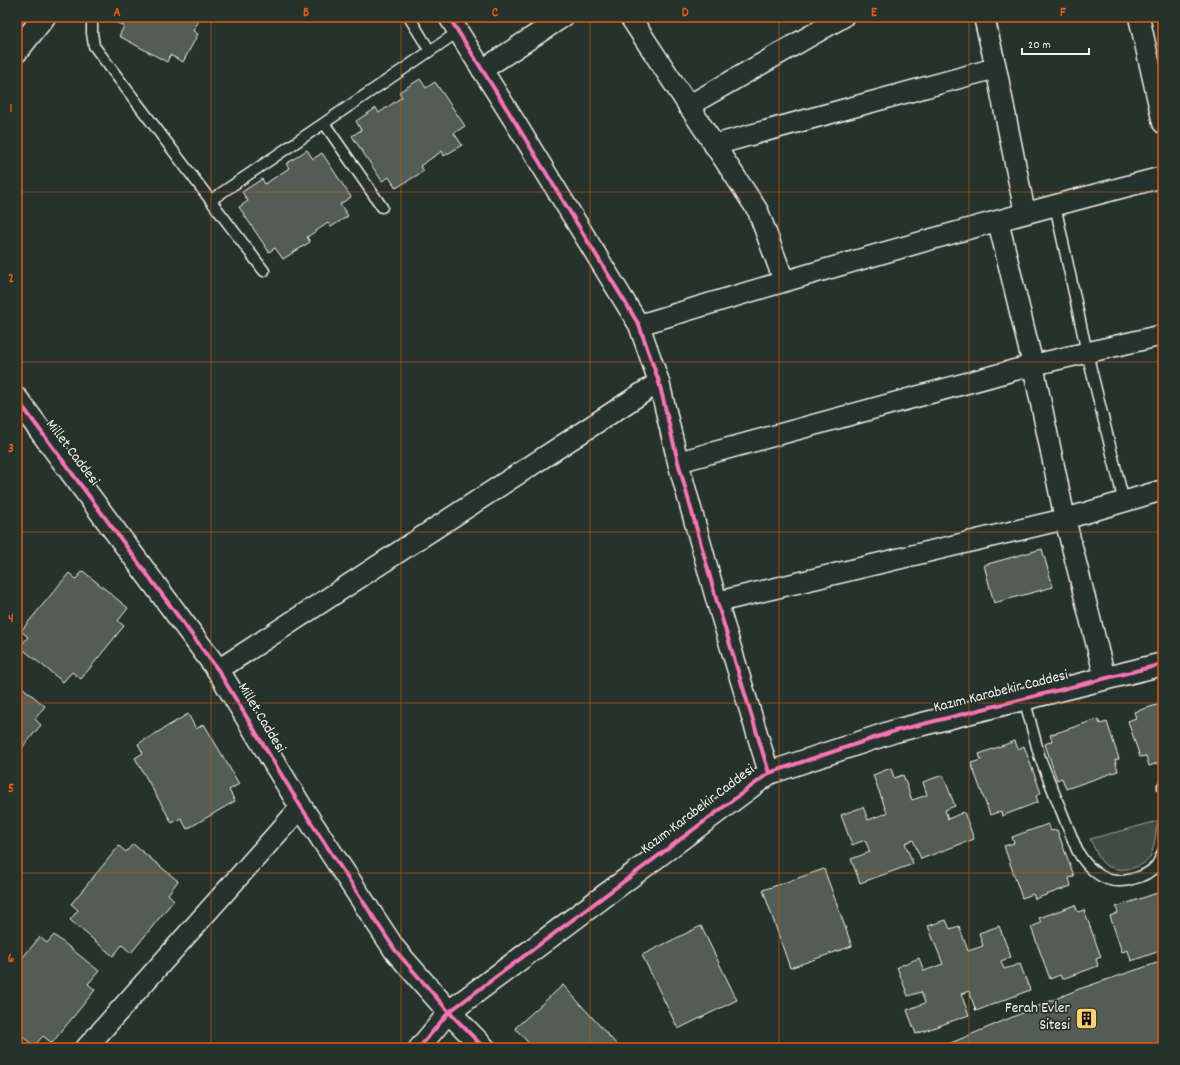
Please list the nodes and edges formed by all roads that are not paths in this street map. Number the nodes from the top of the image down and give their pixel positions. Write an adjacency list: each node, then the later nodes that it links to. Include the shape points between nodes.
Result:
1 (44, 17): 10 (street)
2 (92, 17): 19 (lane, via 94,46)
3 (408, 17): 11 (lane)
4 (563, 17): 13 (street)
5 (630, 17): 14 (street)
6 (843, 17): 14 (street)
7 (984, 17): 12 (street)
8 (1139, 17): 16 (street)
9 (453, 25): 11 (lane); 13 (street)
10 (17, 51)
11 (430, 51): 15 (lane)
12 (996, 68): 17 (street); 22 (street)
13 (482, 70): 26 (street)
14 (688, 106): 17 (street)
15 (324, 123): 19 (lane); 21 (lane)
16 (1163, 123)
17 (714, 145): 25 (street, via 758,211)
18 (1163, 177): 20 (street)
19 (211, 200): 24 (lane)
20 (1055, 205): 22 (street); 28 (lane)
21 (382, 207)
22 (1025, 213): 23 (street)
23 (998, 221): 25 (street); 29 (street)
24 (264, 271)
25 (784, 281): 26 (street)
26 (639, 325): 30 (street)
27 (1163, 335): 28 (street)
28 (1087, 353): 29 (street); 34 (lane)
29 (1033, 365): 32 (street); 35 (street)
30 (659, 382): 32 (street); 38 (street)
31 (17, 399): 38 (street, Millet Caddesi)
32 (678, 462): 36 (street)
33 (1163, 490): 34 (street)
34 (1124, 502): 35 (street)
35 (1065, 519): 36 (street); 39 (street)
36 (717, 602): 41 (street)
37 (1163, 664): 39 (street, Kazım Karabekir Caddesi)
38 (218, 670): 42 (street, Millet Caddesi)
39 (1105, 678): 40 (street, Kazım Karabekir Caddesi)
40 (1024, 698): 41 (street, Kazım Karabekir Caddesi, via 895,731); 43 (lane, via 1040,758 1077,850 1088,866 1107,879 1120,882 1142,877 1156,865)
41 (769, 772): 44 (street, Kazım Karabekir Caddesi)
42 (301, 807): 44 (street, Millet Caddesi, via 395,950); 45 (street)
43 (1163, 852)
44 (449, 1012): 46 (street); 47 (street, Millet Caddesi)
45 (86, 1048)
46 (419, 1048)
47 (484, 1048)

